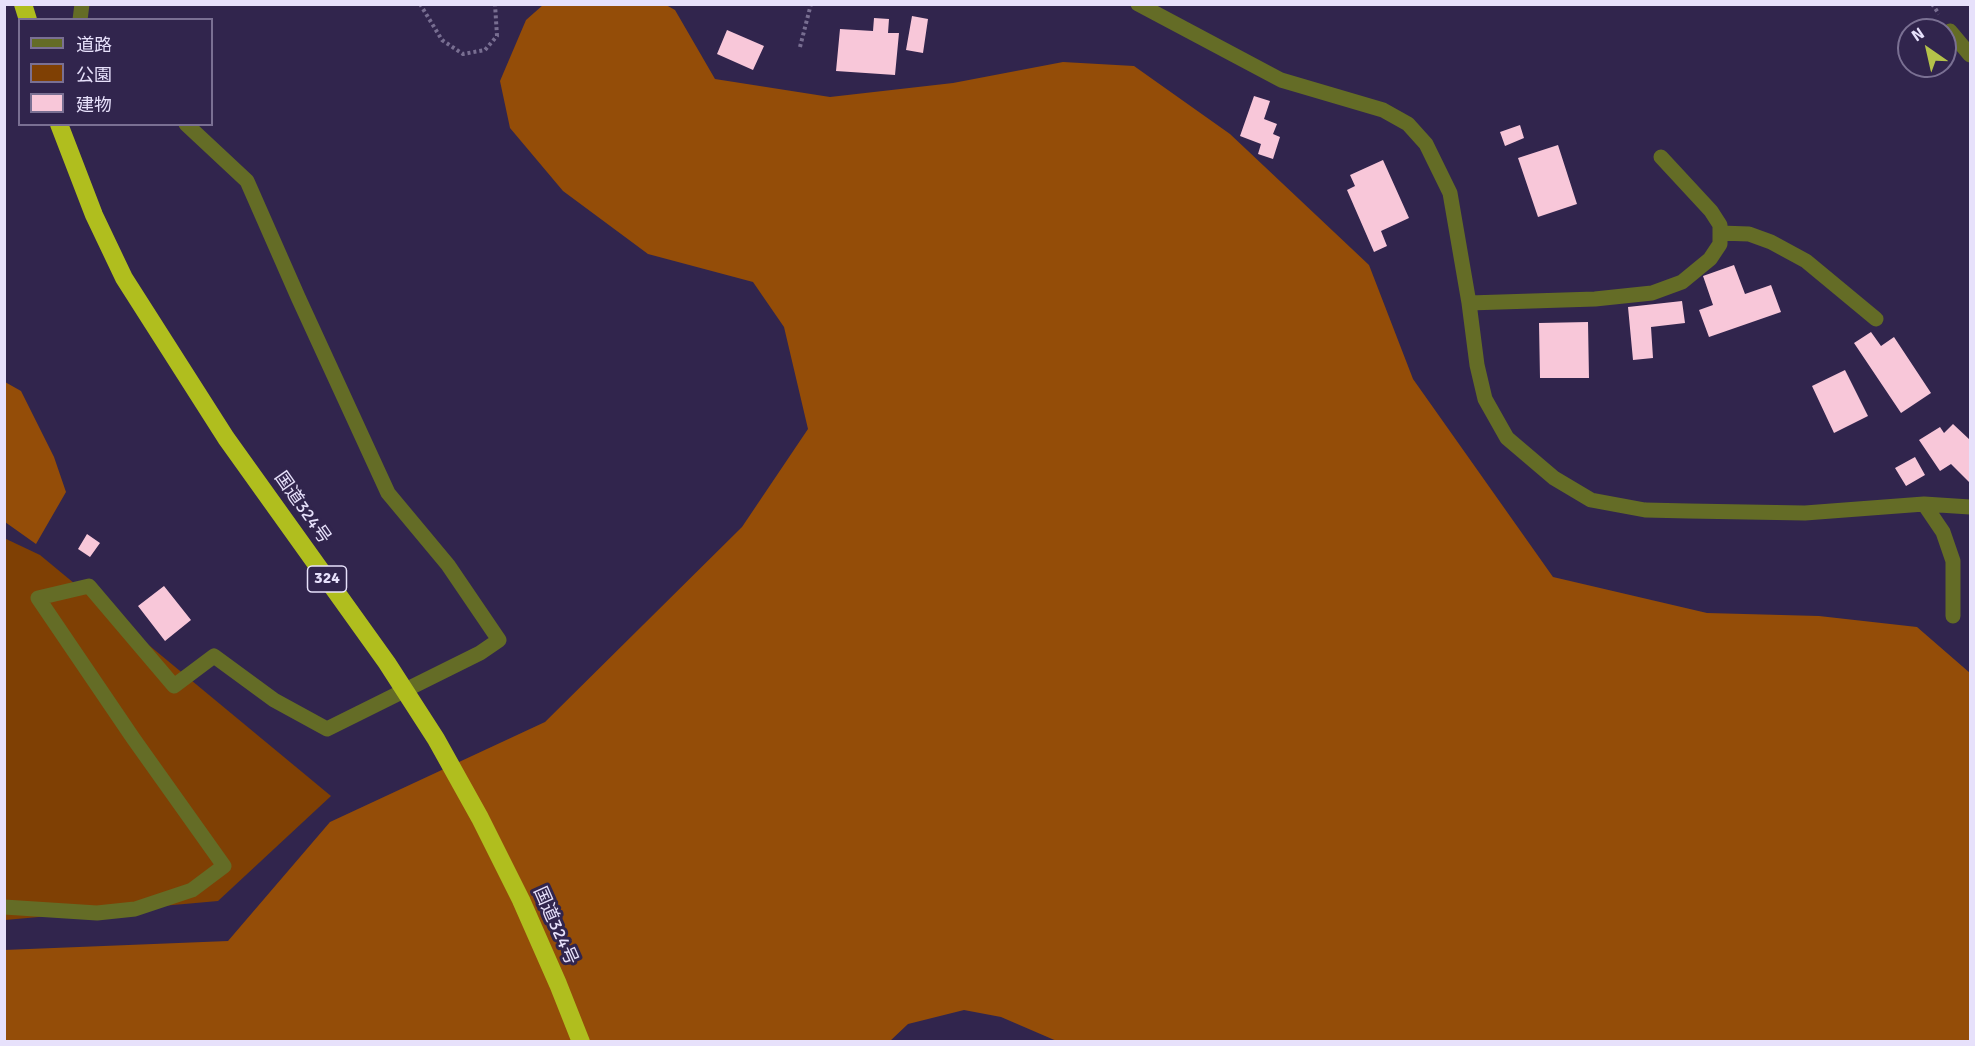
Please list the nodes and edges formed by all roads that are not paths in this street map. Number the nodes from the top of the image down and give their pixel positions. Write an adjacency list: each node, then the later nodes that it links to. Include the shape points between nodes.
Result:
1 (1138, 4): 8 (street, via 1281,80 1383,110 1408,124 1426,144 1450,194)
2 (1957, 39): 3 (street)
3 (1971, 55)
4 (60, 126): 14 (highway, 国道324号 / 324, via 94,216 124,278 226,438 387,663 441,749 521,900)
5 (188, 126): 13 (street, via 247,181 388,493 448,565 499,640 327,729 274,700 214,656 174,686 89,586 38,598 224,866 192,890 135,909 97,913)
6 (1661, 157): 7 (street, via 1711,211 1720,225)
7 (1720, 233): 8 (street, via 1720,244 1710,259 1682,282 1652,293); 9 (street, via 1749,234 1806,261)
8 (1469, 303): 10 (street, via 1485,399 1507,438 1554,478 1591,500 1645,510 1805,513)
9 (1876, 319)
10 (1923, 504): 11 (street); 12 (street, via 1943,532 1953,561)
11 (1971, 507)
12 (1953, 616)
13 (4, 907)
14 (581, 1041)

